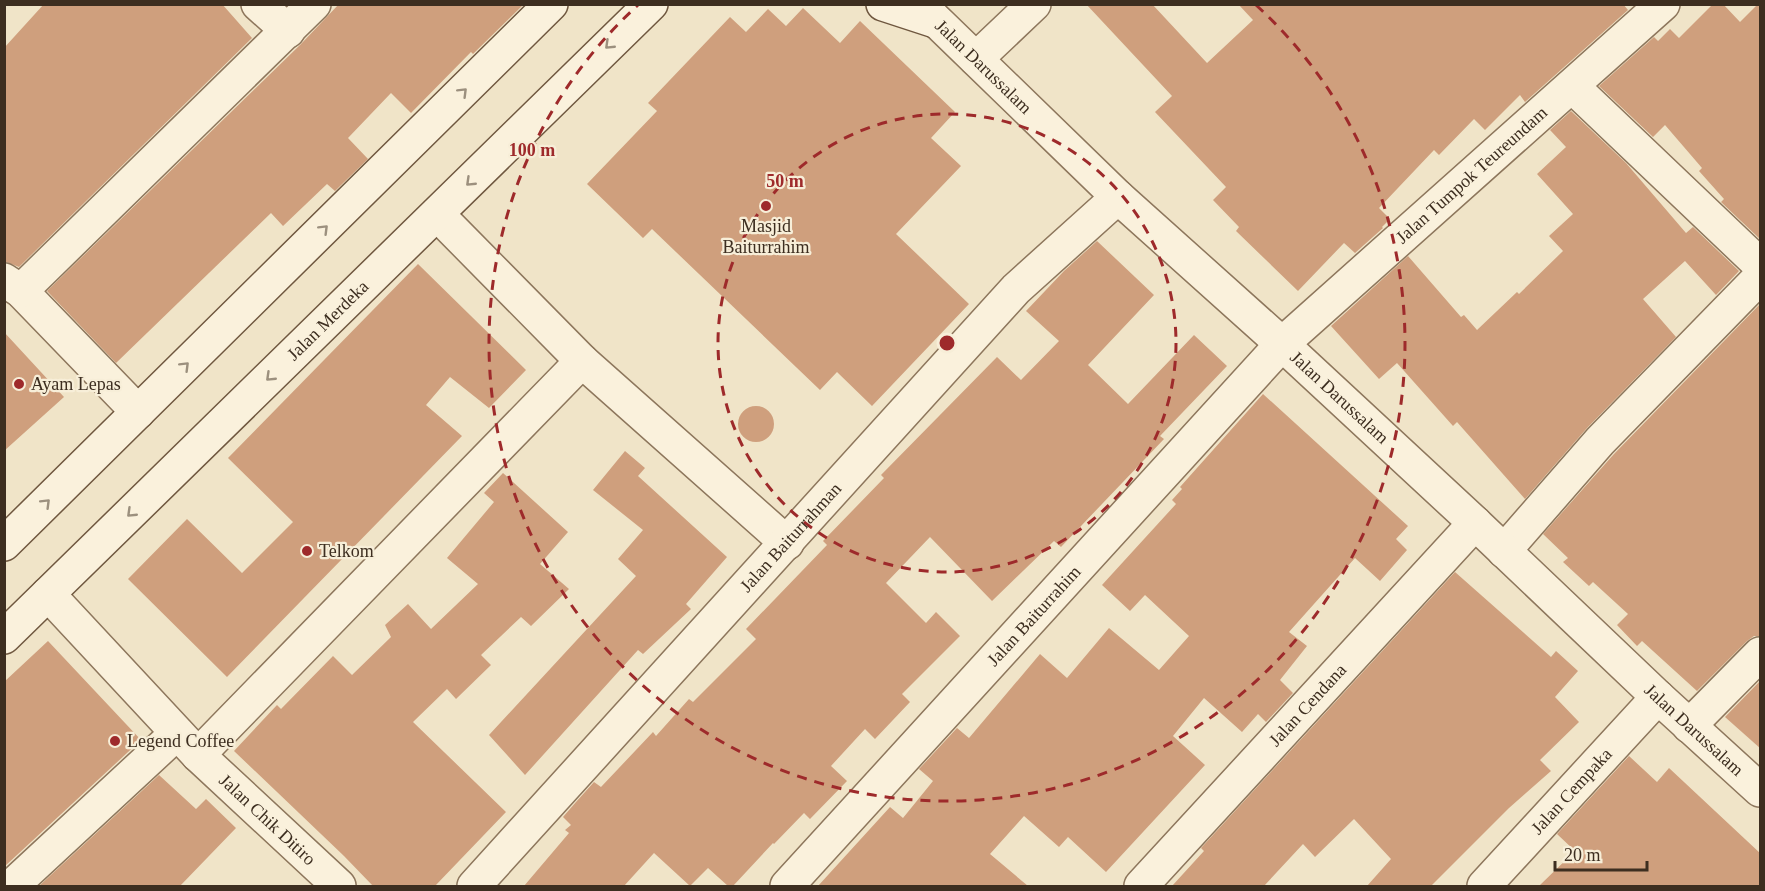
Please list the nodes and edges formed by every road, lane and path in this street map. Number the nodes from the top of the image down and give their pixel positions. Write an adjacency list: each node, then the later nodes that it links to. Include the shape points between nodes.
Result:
1 (258, 4): 9 (street)
2 (314, 4): 9 (street)
3 (551, 4): 19 (street, one-way to 3)
4 (651, 4): 13 (street, Jalan Merdeka, one-way to 13)
5 (883, 4): 8 (street)
6 (1034, 4): 10 (street)
7 (1664, 4): 11 (street, Jalan Tumpok Teureundam)
8 (927, 13): 10 (street, Jalan Darussalam)
9 (288, 31): 16 (street)
10 (976, 59): 12 (street, Jalan Darussalam)
11 (1572, 86): 14 (street); 17 (street, Jalan Tumpok Teureundam)
12 (1118, 197): 17 (street, Jalan Darussalam); 21 (street, Jalan Baiturrahman, via 1016,289)
13 (437, 214): 18 (street); 24 (street, Jalan Merdeka, one-way to 24)
14 (1761, 265)
15 (1761, 277): 23 (street, via 1600,441)
16 (13, 286): 19 (street)
17 (1282, 344): 20 (street, Jalan Darussalam); 34 (street, Jalan Baiturrahim)
18 (582, 361): 21 (street); 29 (street)
19 (138, 412): 22 (street, one-way to 19)
20 (1474, 523): 23 (street, Jalan Darussalam); 35 (street, Jalan Cendana)
21 (788, 543): 33 (street, Jalan Baiturrahman)
22 (4, 544)
23 (1504, 551): 27 (street, Jalan Darussalam)
24 (48, 594): 25 (street, Jalan Merdeka); 29 (street, Jalan Chik Ditiro)
25 (4, 637)
26 (1761, 654): 28 (street)
27 (1658, 697): 28 (street, Jalan Darussalam); 36 (street, Jalan Cempaka)
28 (1689, 726): 30 (street, Jalan Darussalam)
29 (187, 744): 31 (street); 32 (street, Jalan Chik Ditiro)
30 (1761, 790)
31 (12, 886)
32 (339, 886)
33 (474, 886)
34 (787, 886)
35 (1141, 886)
36 (1484, 886)

